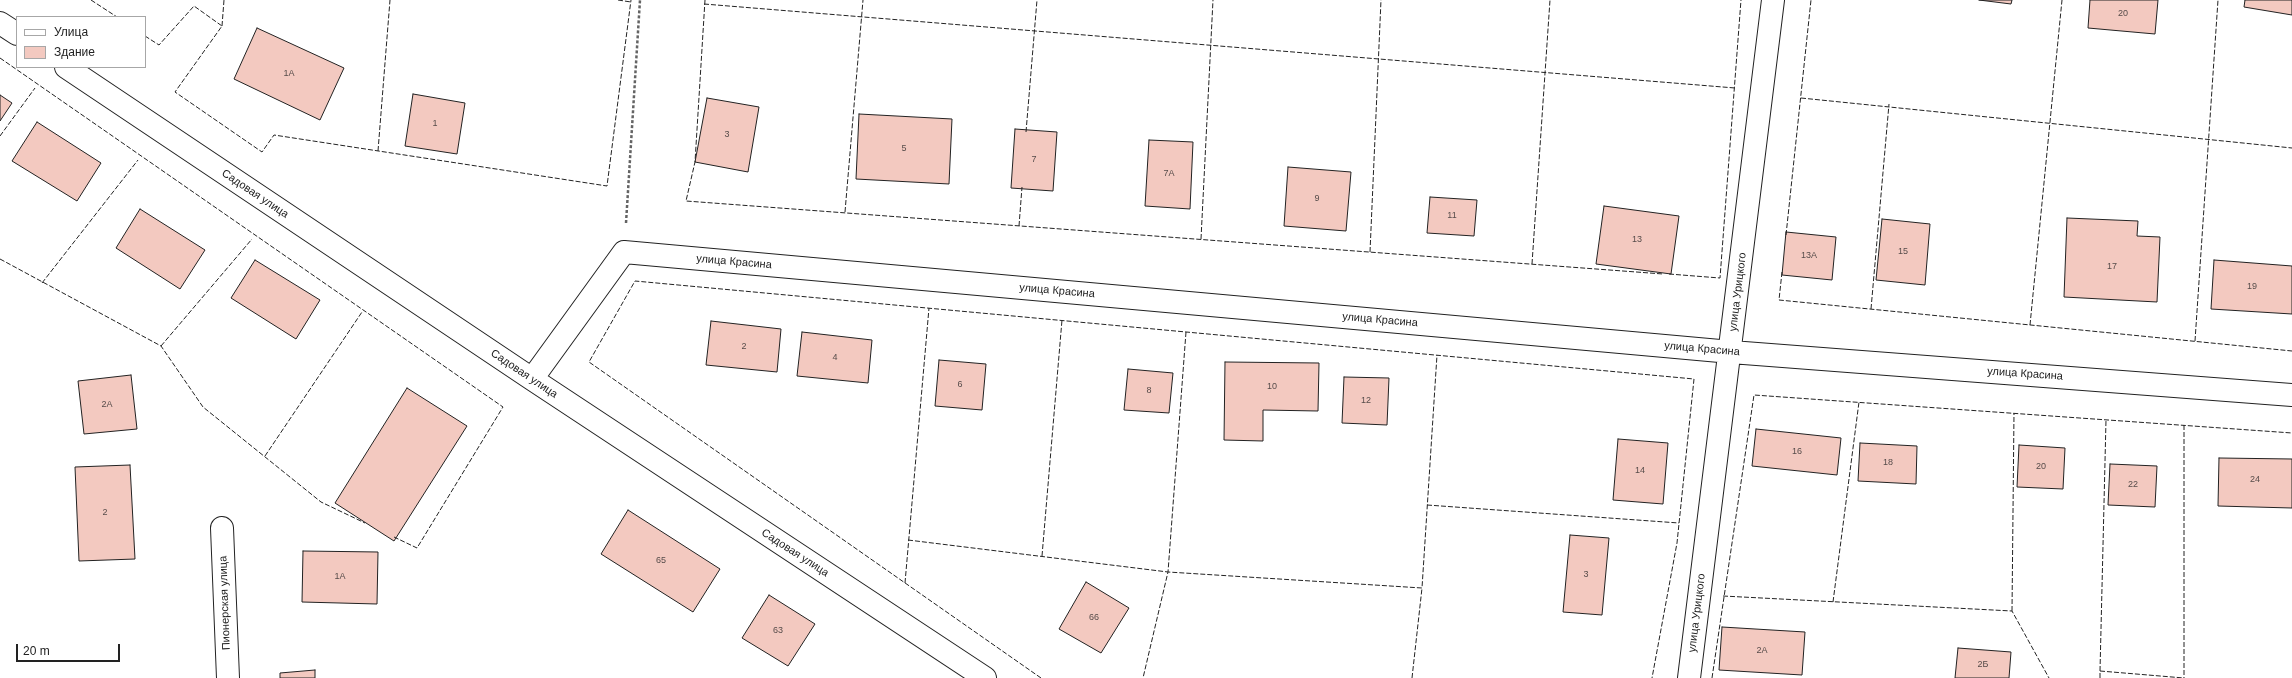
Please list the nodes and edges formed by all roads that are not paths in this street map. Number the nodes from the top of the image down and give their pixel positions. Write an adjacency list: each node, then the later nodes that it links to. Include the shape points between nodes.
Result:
1 (1773, 0): 5 (street, улица Урицкого)
2 (0, 23): 3 (street)
3 (16, 33)
4 (67, 68): 6 (street, Садовая улица)
5 (1731, 352): 6 (street, улица Красина, via 624,252); 7 (street, улица Красина); 11 (street, улица Урицкого)
6 (532, 379): 10 (street, Садовая улица)
7 (2292, 395)
8 (222, 528): 9 (street, Пионерская улица)
9 (228, 678)
10 (985, 678)
11 (1689, 678)

